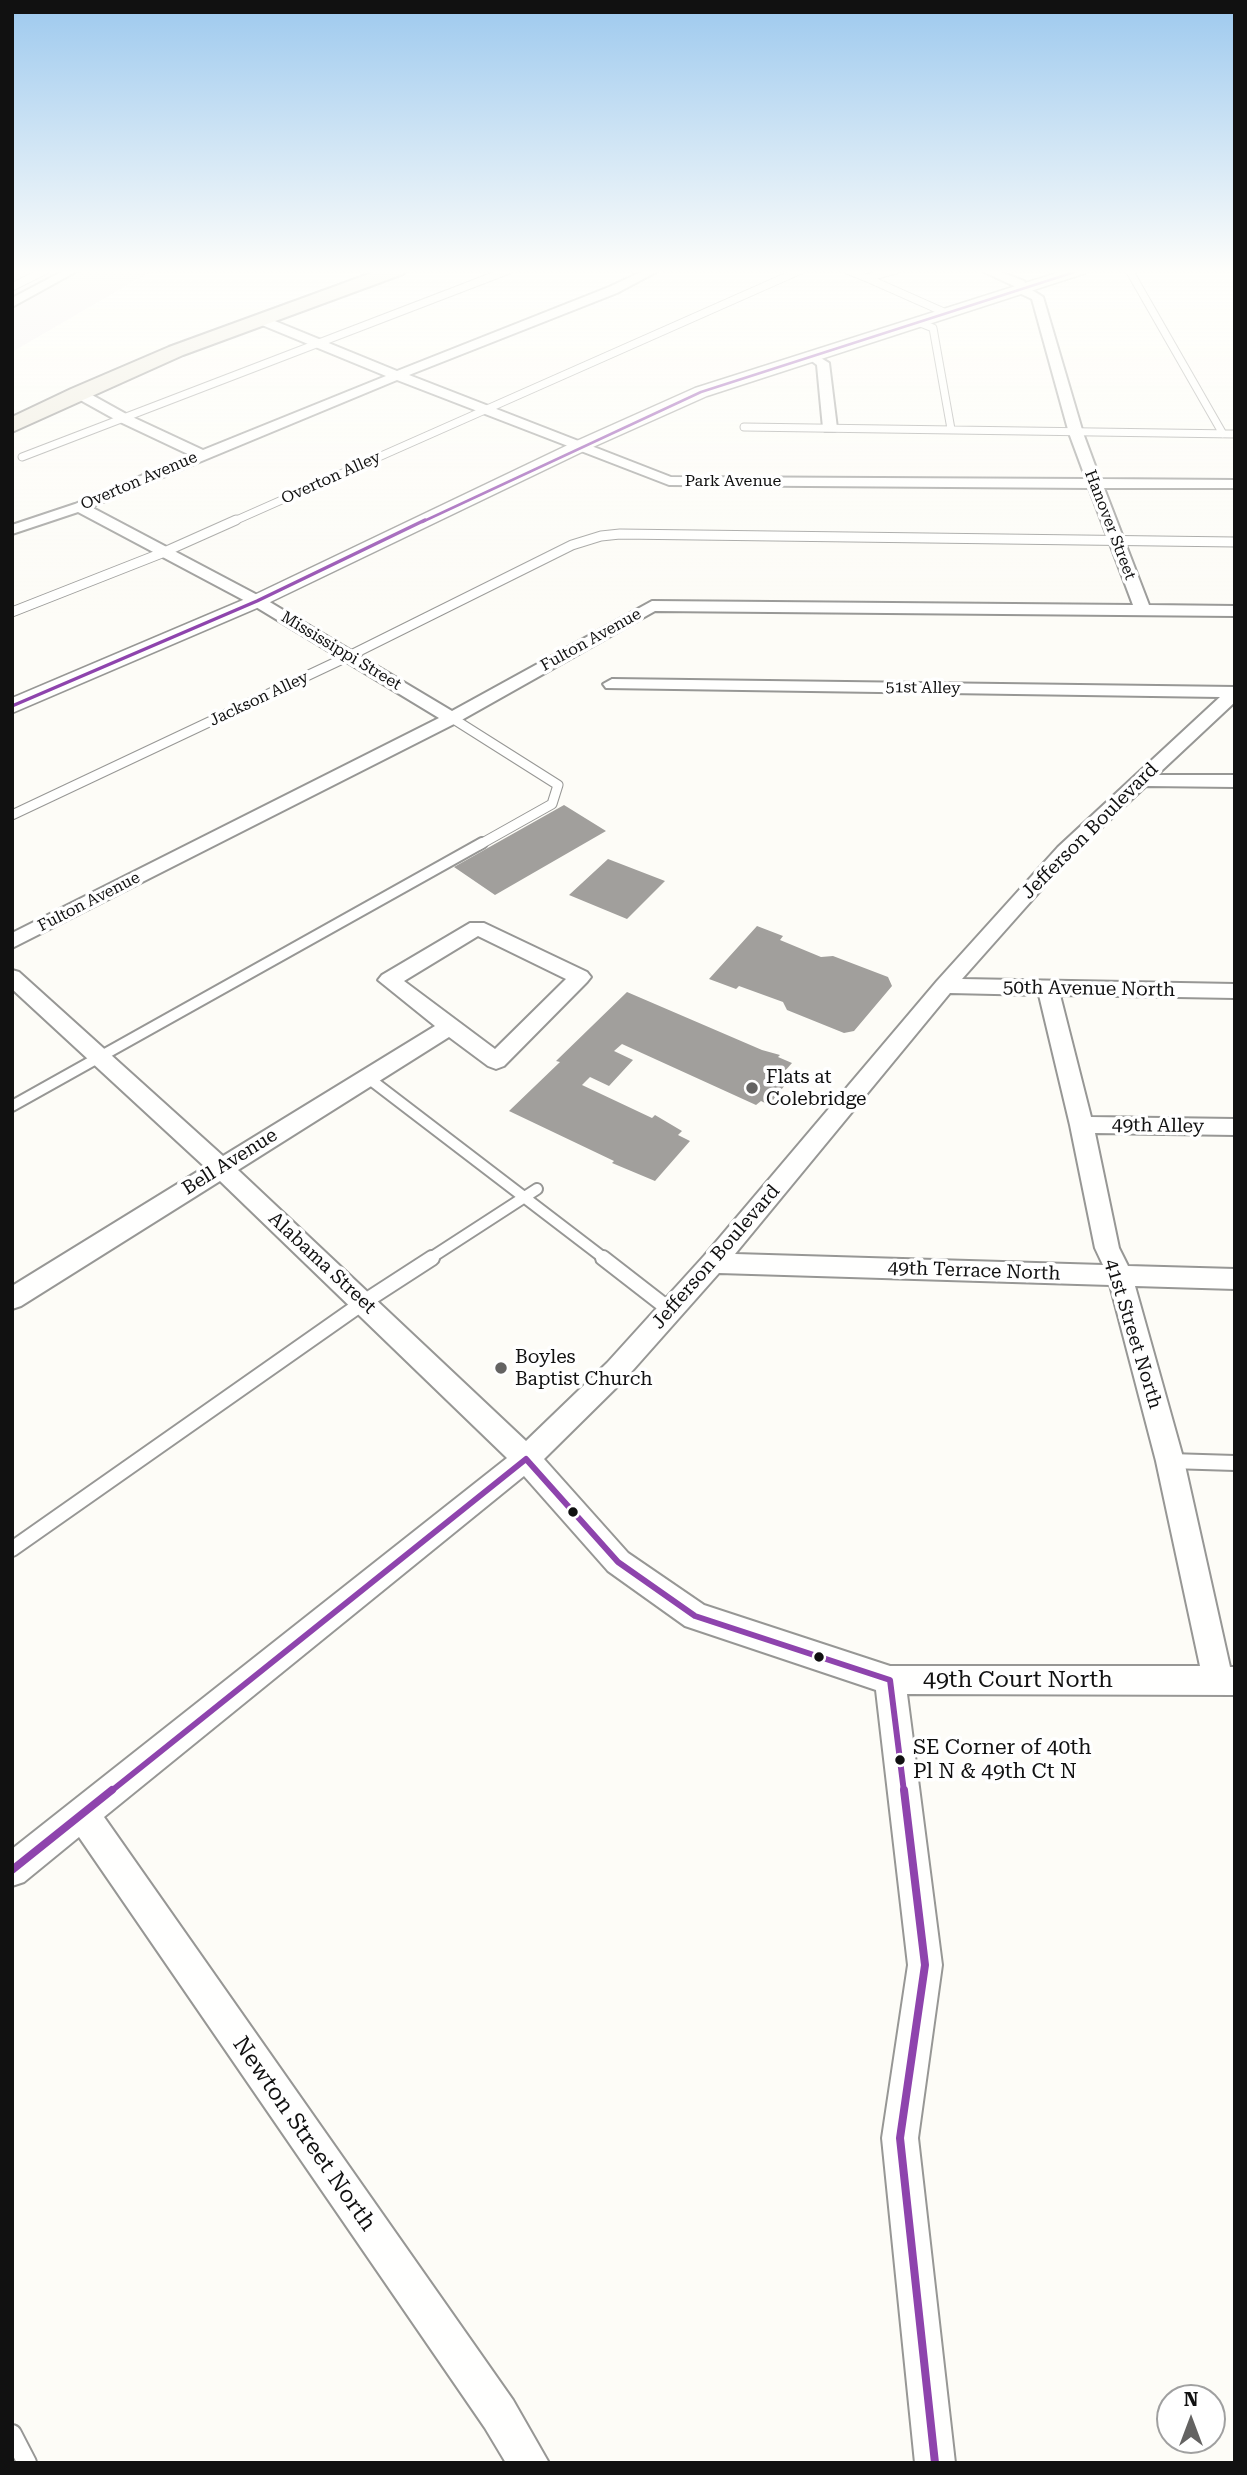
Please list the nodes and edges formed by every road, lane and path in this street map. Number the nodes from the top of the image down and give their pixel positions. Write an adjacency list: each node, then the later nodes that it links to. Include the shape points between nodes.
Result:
1 (53, 386): 12 (main road)
2 (97, 386): 13 (main road)
3 (209, 386): 15 (lane)
4 (373, 386): 24 (street, Overton Avenue)
5 (421, 386): 14 (street, Park Avenue)
6 (542, 386): 14 (lane, Overton Alley)
7 (721, 386): 23 (street)
8 (826, 386): 18 (street)
9 (943, 386): 19 (lane)
10 (1062, 386): 20 (street, Hanover Street)
11 (1195, 386): 21 (lane)
12 (35, 393)
13 (78, 393): 15 (street); 16 (main road)
14 (487, 410): 23 (street, Park Avenue); 33 (lane, Overton Alley)
15 (123, 418): 24 (street); 25 (lane)
16 (12, 426)
17 (744, 427): 18 (lane)
18 (830, 428): 19 (lane)
19 (951, 429): 20 (lane)
20 (1076, 433): 21 (lane); 26 (street, Hanover Street)
21 (1223, 434): 22 (lane)
22 (1235, 434)
23 (578, 447): 26 (street, Park Avenue, via 669,481); 34 (street)
24 (202, 455): 28 (street, Overton Avenue)
25 (22, 457)
26 (1094, 483): 27 (street, Park Avenue); 31 (street, Hanover Street)
27 (1235, 484)
28 (80, 508): 29 (street, Overton Avenue); 33 (street, Mississippi Street)
29 (12, 530)
30 (620, 534): 31 (lane); 38 (lane, Jackson Alley, via 572,545)
31 (1116, 541): 32 (lane); 35 (street, Hanover Street)
32 (1235, 542)
33 (162, 553): 34 (street, Mississippi Street); 37 (lane, Overton Alley)
34 (257, 601): 38 (street, Mississippi Street); 41 (street)
35 (1142, 609): 36 (street, Fulton Avenue); 42 (street, Fulton Avenue, via 652,606)
36 (1235, 611)
37 (12, 612)
38 (349, 656): 42 (street, Mississippi Street); 45 (lane, Jackson Alley)
39 (612, 684): 40 (street, 51st Alley)
40 (1235, 692): 43 (street, Jefferson Boulevard)
41 (12, 706)
42 (452, 718): 46 (street, Fulton Avenue); 52 (lane, via 558,785 552,804)
43 (1139, 780): 44 (street); 48 (street, Jefferson Boulevard, via 1065,851)
44 (1235, 782)
45 (12, 815)
46 (12, 941)
47 (12, 977): 52 (street, Alabama Street)
48 (944, 986): 49 (street, 50th Avenue North); 59 (street, Jefferson Boulevard)
49 (1048, 989): 50 (street, 50th Avenue North); 55 (street, 41st Street North)
50 (1235, 991)
51 (449, 1027): 51 (street, via 389,980 477,928 580,977 496,1060); 53 (street, Bell Avenue)
52 (99, 1058): 54 (lane); 57 (street, Alabama Street)
53 (368, 1077): 57 (street, Bell Avenue); 58 (lane)
54 (12, 1106)
55 (1082, 1125): 56 (street, 49th Alley); 60 (street, 41st Street North, via 1107,1248)
56 (1235, 1127)
57 (220, 1167): 62 (street, Bell Avenue); 63 (street, Alabama Street)
58 (532, 1193): 63 (lane); 64 (lane)
59 (713, 1263): 60 (street, 49th Terrace North); 64 (street, Jefferson Boulevard)
60 (1119, 1275): 61 (street, 49th Terrace North); 66 (street, 41st Street North)
61 (1235, 1279)
62 (12, 1299)
63 (364, 1302): 65 (street, Alabama Street); 68 (lane)
64 (670, 1311): 65 (street, Jefferson Boulevard)
65 (526, 1459): 69 (street, Alabama Street); 72 (street, Jefferson Boulevard)
66 (1170, 1461): 67 (lane); 71 (street, 41st Street North)
67 (1235, 1463)
68 (12, 1549)
69 (618, 1562): 70 (street, 49th Court North, via 695,1616)
70 (890, 1679): 71 (street, 49th Court North); 77 (street, via 925,1965 900,2138)
71 (1226, 1680)
72 (82, 1814): 73 (street, Jefferson Boulevard); 75 (street, Newton Street North)
73 (12, 1870)
74 (12, 2434): 76 (lane)
75 (528, 2459)
76 (27, 2463)
77 (934, 2463)

